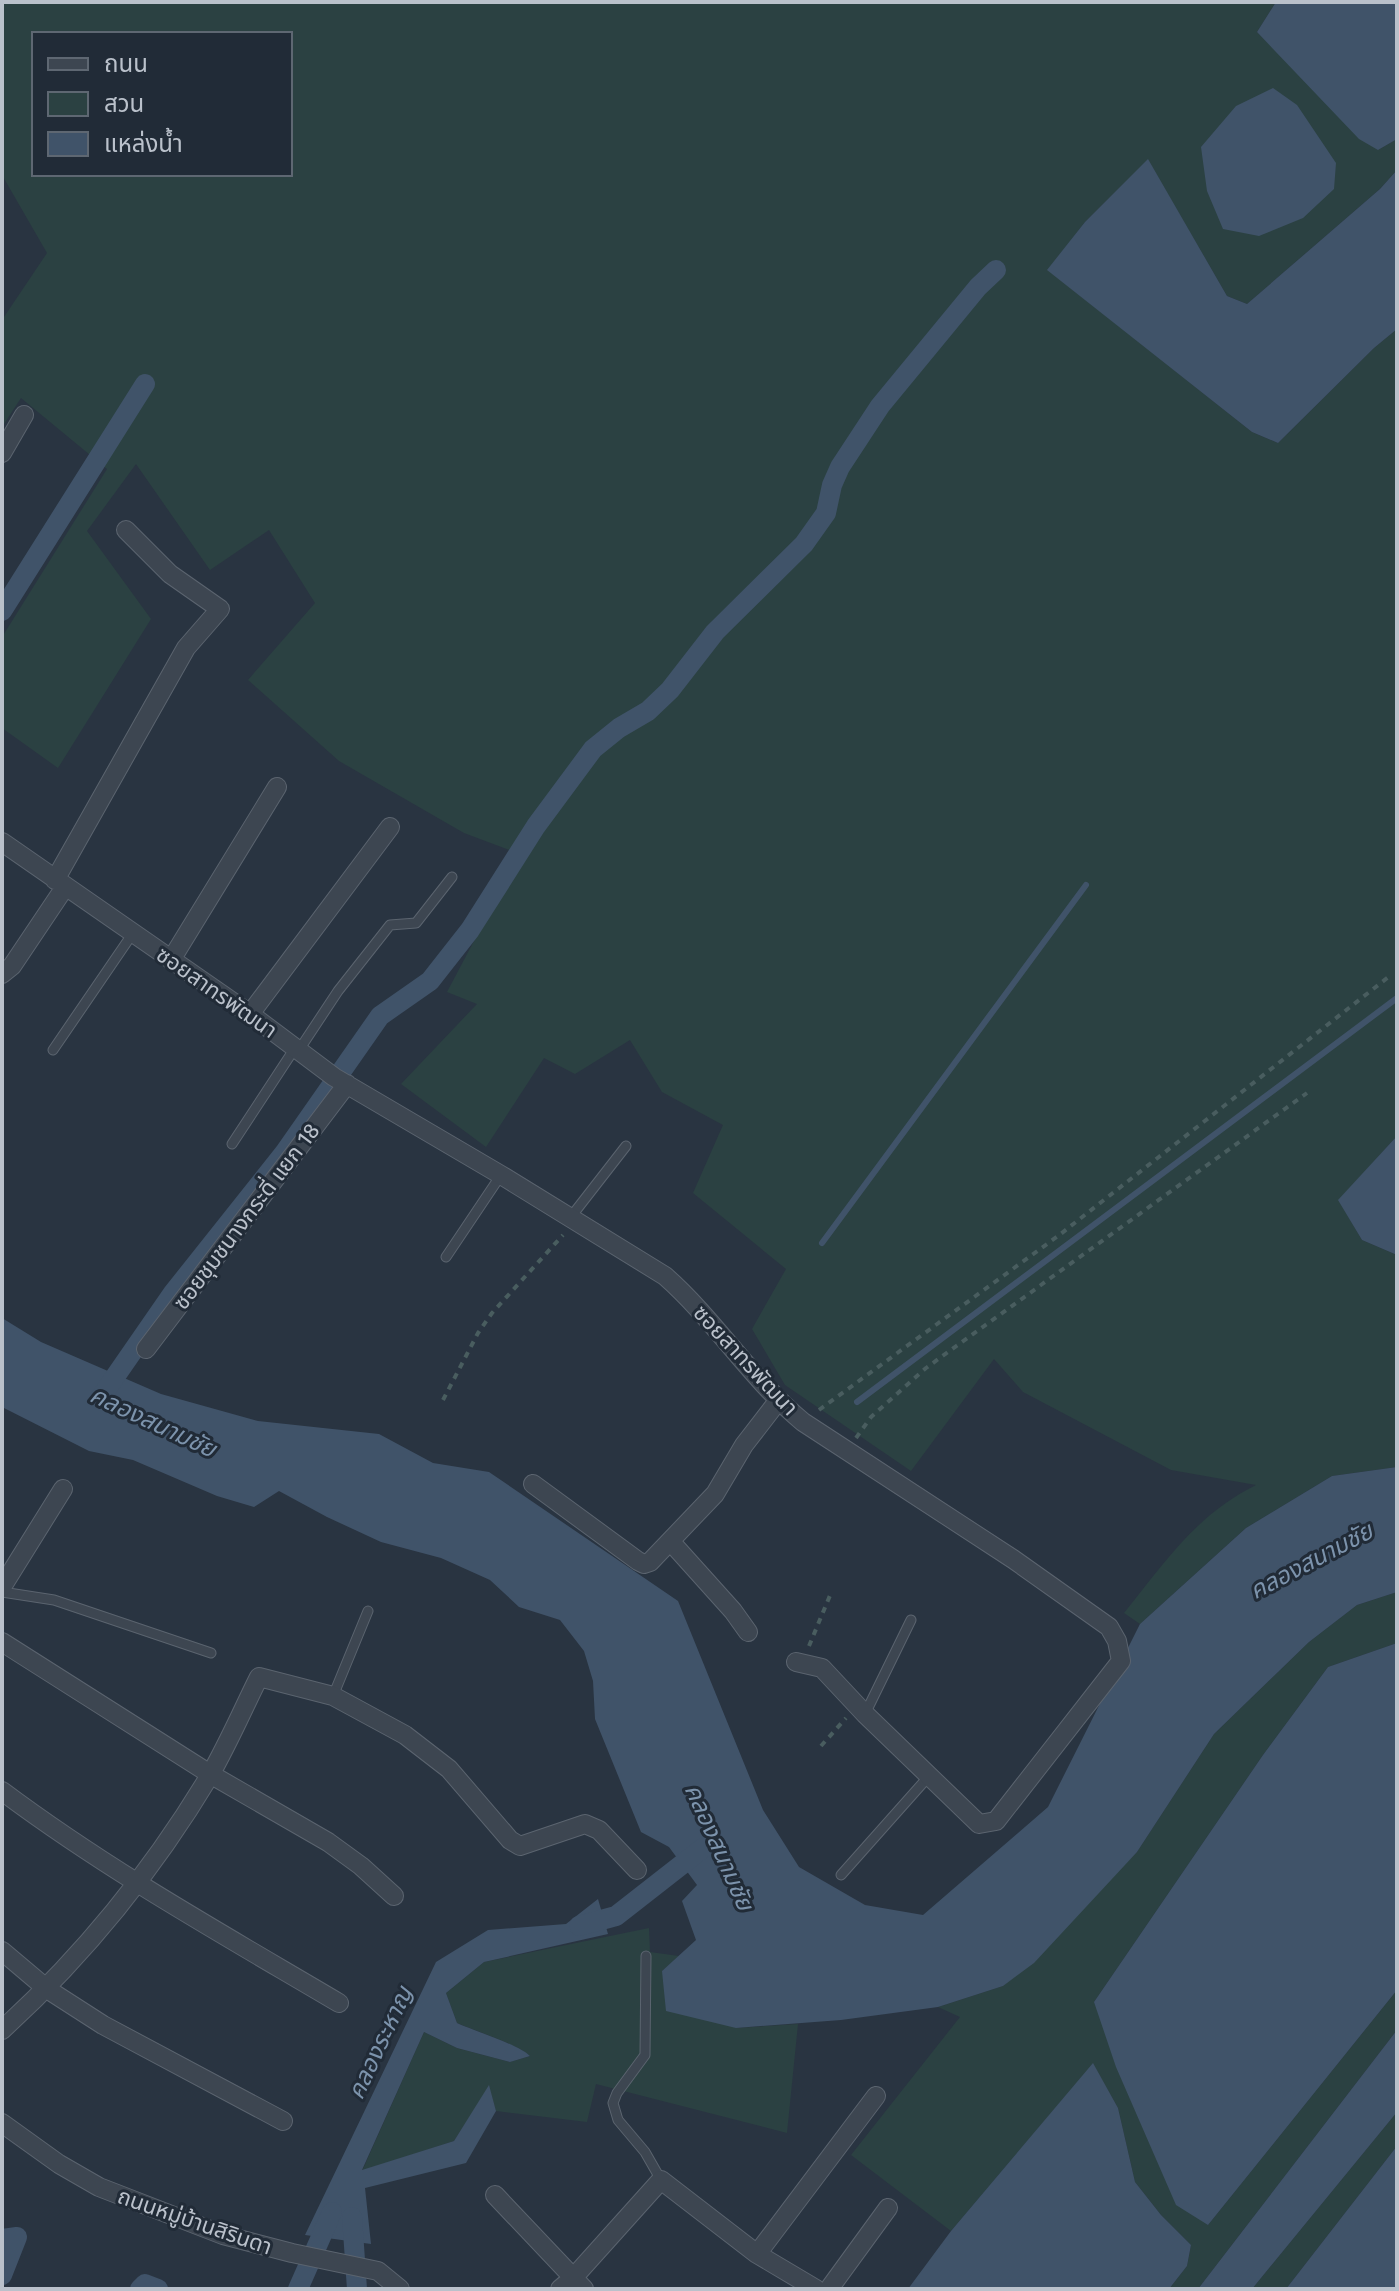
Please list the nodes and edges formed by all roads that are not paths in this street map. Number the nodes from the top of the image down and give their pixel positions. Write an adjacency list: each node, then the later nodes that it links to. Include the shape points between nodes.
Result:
1 (24, 415): 2 (street)
2 (2, 453)
3 (126, 530): 8 (street, via 170,574 220,609 186,648)
4 (277, 787): 10 (street)
5 (390, 827): 12 (street)
6 (2, 842): 8 (street, ซอยสาทรพัฒนา)
7 (452, 877): 13 (lane, via 416,923 390,925)
8 (60, 884): 9 (street, ซอยสาทรพัฒนา); 11 (street, via 12,966)
9 (133, 933): 10 (street, ซอยสาทรพัฒนา); 14 (lane)
10 (171, 960): 12 (street, ซอยสาทรพัฒนา)
11 (2, 974)
12 (250, 1014): 13 (street, ซอยสาทรพัฒนา)
13 (297, 1049): 15 (street, ซอยสาทรพัฒนา); 16 (lane)
14 (53, 1050)
15 (341, 1081): 18 (street, ซอยสาทรพัฒนา); 21 (street, ซอยชุมชนางกระดี่ แยก 18)
16 (232, 1144)
17 (626, 1146): 19 (lane)
18 (501, 1175): 19 (street, ซอยสาทรพัฒนา); 20 (lane)
19 (573, 1220): 22 (street, ซอยสาทรพัฒนา, via 665,1276)
20 (446, 1257)
21 (146, 1349)
22 (778, 1401): 25 (street, via 715,1494); 36 (street, ซอยสาทรพัฒนา, via 1109,1627 1120,1651 1121,1661 996,1821 979,1824)
23 (533, 1484): 25 (street, via 644,1564)
24 (63, 1489): 26 (street)
25 (671, 1542): 29 (street)
26 (2, 1590): 31 (lane, via 54,1600)
27 (368, 1611): 33 (lane)
28 (911, 1620): 34 (lane)
29 (748, 1632)
30 (2, 1642): 35 (street)
31 (211, 1653)
32 (796, 1662): 34 (street, ซอยสาทรพัฒนา, via 822,1668)
33 (333, 1696): 35 (street, via 259,1677); 38 (street, via 405,1735 449,1769 520,1846 585,1824 599,1830)
34 (861, 1710): 36 (street, ซอยสาทรพัฒนา)
35 (210, 1774): 40 (street); 41 (street, via 328,1842)
36 (929, 1776): 39 (lane)
37 (2, 1791): 40 (street)
38 (637, 1870)
39 (841, 1875)
40 (137, 1884): 44 (street); 45 (street)
41 (394, 1896)
42 (2, 1951): 44 (street)
43 (646, 1956): 50 (lane, via 645,2055 613,2103 618,2120)
44 (47, 1989): 46 (street); 48 (street, via 103,2025)
45 (339, 2003)
46 (2, 2030)
47 (876, 2096): 53 (street)
48 (283, 2121)
49 (2, 2123): 55 (street, ถนนหมู่บ้านสิรินดา, via 99,2187 223,2235 378,2271)
50 (661, 2180): 53 (street); 54 (street)
51 (495, 2195): 54 (street)
52 (888, 2208): 57 (street)
53 (757, 2254): 56 (street)
54 (572, 2285)
55 (400, 2289)
56 (816, 2289)
57 (829, 2289)

